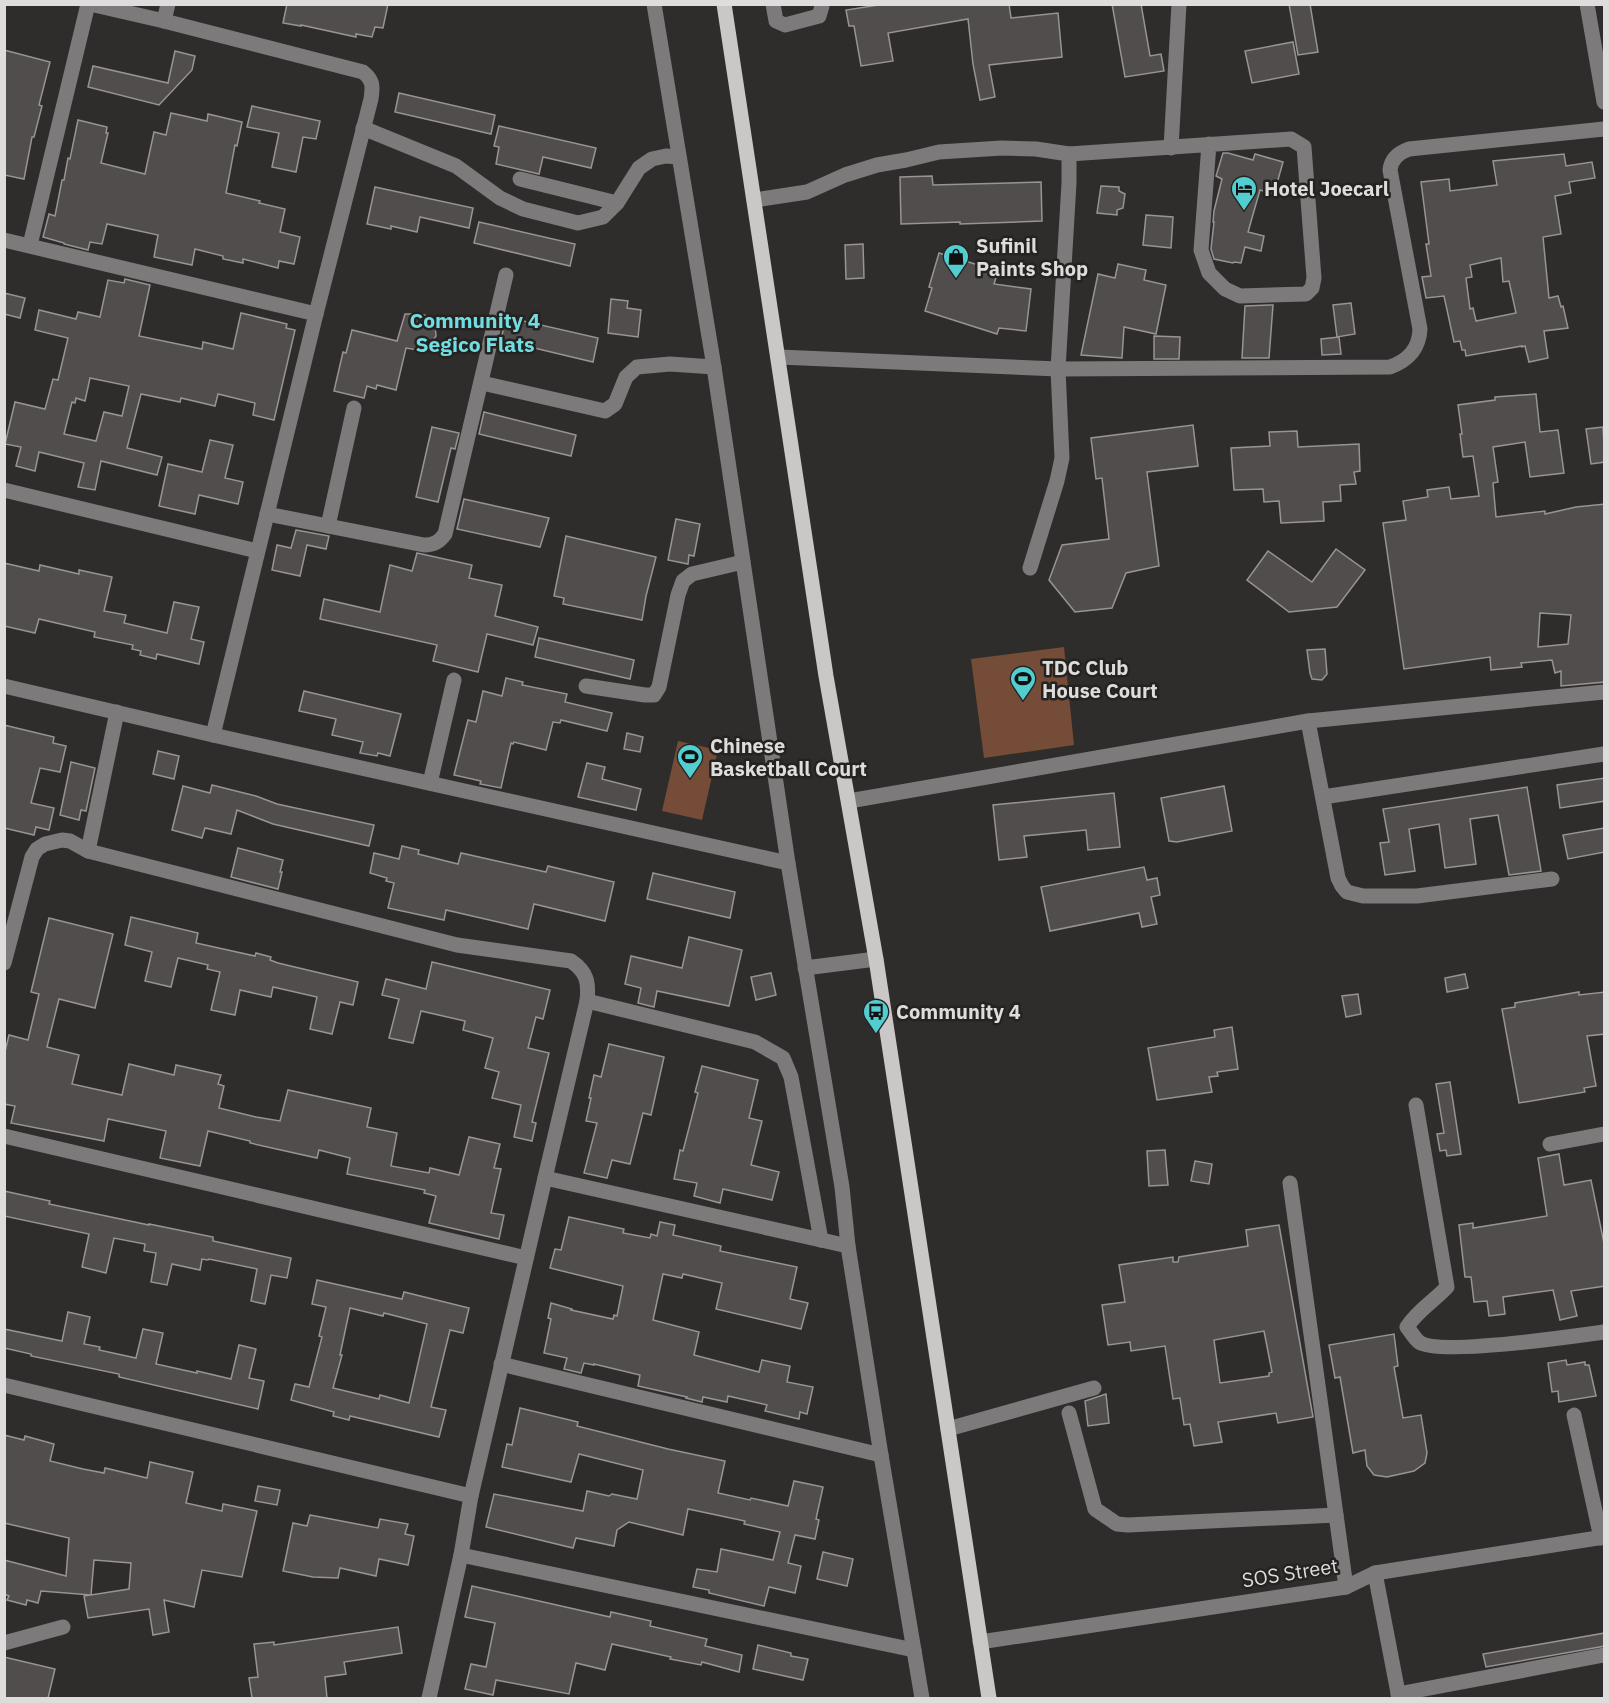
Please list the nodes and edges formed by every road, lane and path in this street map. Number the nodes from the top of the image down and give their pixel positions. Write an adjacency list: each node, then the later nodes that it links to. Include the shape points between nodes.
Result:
1 (89, 4): 9 (street); 21 (street)
2 (168, 4): 9 (street)
3 (654, 4): 16 (street)
4 (724, 4): 18 (main road)
5 (773, 4): 8 (street, via 776,21 785,25 819,16)
6 (1179, 4): 14 (street)
7 (1587, 4): 10 (street)
8 (822, 6)
9 (164, 21): 11 (street, via 363,72 369,77 372,91)
10 (1605, 102)
11 (363, 128): 19 (street, via 456,166 500,198 523,209 578,224 603,217); 23 (street)
12 (1605, 129): 26 (street, via 1408,149 1395,158 1390,170 1420,329 1416,349 1396,365)
13 (1209, 144): 13 (street, via 1201,250 1209,273 1225,289 1240,296 1306,294 1314,278 1304,147 1291,139); 14 (street)
14 (1171, 147): 15 (street)
15 (1069, 154): 18 (street, via 1002,148 939,152 877,165 807,192); 26 (street)
16 (679, 158): 19 (street, via 652,159 639,168); 25 (street)
17 (520, 178): 19 (street)
18 (754, 200): 24 (main road)
19 (617, 203)
20 (4, 240): 21 (street)
21 (30, 245): 23 (street)
22 (506, 275): 27 (street)
23 (316, 315): 30 (street)
24 (779, 357): 26 (street); 45 (main road, via 826,676)
25 (714, 367): 27 (street, via 637,367 626,377 615,404 605,411); 33 (street)
26 (1058, 369): 34 (street, via 1062,458)
27 (482, 383): 31 (street, via 445,534 440,540 424,544)
28 (354, 408): 31 (street)
29 (4, 490): 32 (street)
30 (267, 514): 31 (street); 32 (street)
31 (328, 526)
32 (258, 551): 41 (street)
33 (743, 562): 37 (street, via 692,574 683,581 659,687 654,694); 47 (street)
34 (1030, 568)
35 (454, 680): 43 (street)
36 (4, 686): 39 (street)
37 (586, 686)
38 (1605, 692): 40 (street)
39 (117, 712): 41 (street); 46 (street)
40 (1308, 721): 44 (street); 45 (street)
41 (213, 735): 43 (street)
42 (1605, 754): 44 (street)
43 (430, 783): 47 (street)
44 (1323, 798): 48 (street, via 1338,878 1347,892 1354,895 1417,896)
45 (849, 801): 50 (main road)
46 (88, 851): 49 (street, via 62,840 37,849); 53 (street, via 457,945 571,961 580,967 588,982)
47 (788, 863): 52 (street)
48 (1552, 879)
49 (12, 902): 51 (street)
50 (876, 959): 52 (street); 69 (main road)
51 (4, 963)
52 (805, 968): 61 (street, via 842,1187)
53 (587, 1001): 58 (street); 60 (street, via 755,1042 783,1058 791,1077)
54 (1416, 1105): 63 (street, via 1447,1287 1407,1327 1419,1343 1438,1348)
55 (1605, 1134): 57 (street)
56 (4, 1136): 62 (street)
57 (1550, 1144)
58 (545, 1178): 60 (street); 62 (street)
59 (1290, 1183): 72 (street)
60 (821, 1240): 61 (street)
61 (848, 1246): 70 (street)
62 (526, 1258): 64 (street)
63 (1605, 1332)
64 (501, 1364): 70 (street); 71 (street)
65 (4, 1385): 71 (street)
66 (1094, 1388): 69 (street)
67 (1069, 1413): 72 (street, via 1095,1509 1117,1524)
68 (1574, 1415): 73 (street)
69 (948, 1429): 78 (main road)
70 (880, 1455): 80 (street)
71 (471, 1496): 74 (street)
72 (1336, 1515): 76 (street)
73 (1603, 1537): 75 (street, SOS Street)
74 (461, 1555): 80 (street); 83 (street)
75 (1375, 1573): 76 (street, SOS Street); 82 (street)
76 (1346, 1587): 78 (street, SOS Street)
77 (63, 1627): 79 (street)
78 (980, 1642): 85 (main road)
79 (4, 1643)
80 (914, 1650): 84 (street)
81 (1605, 1655): 82 (street)
82 (1398, 1696)
83 (429, 1698)
84 (922, 1698)
85 (989, 1698)

